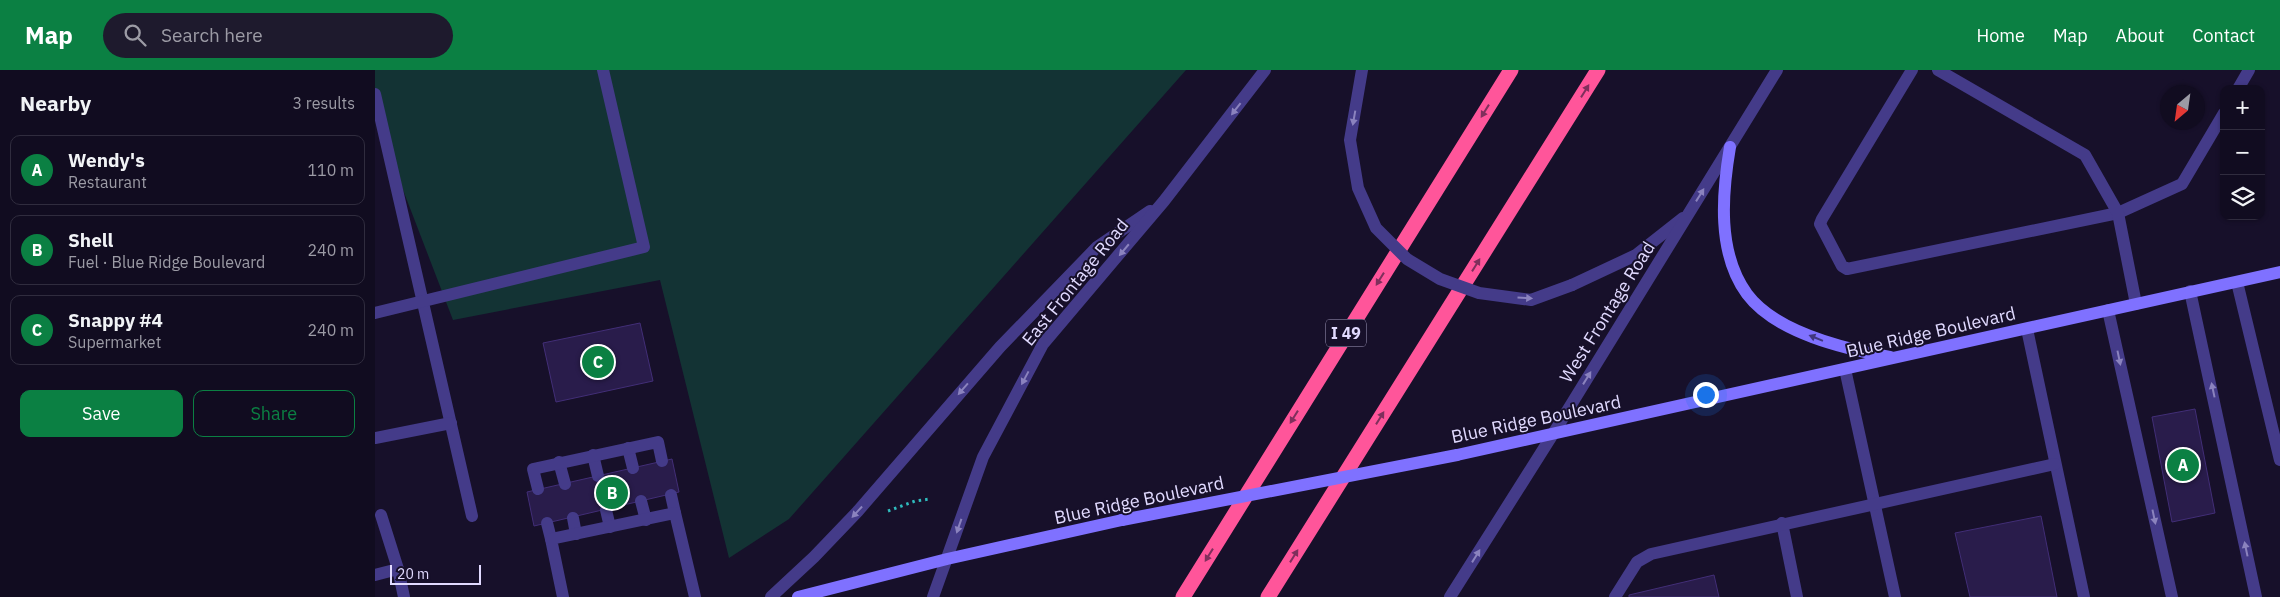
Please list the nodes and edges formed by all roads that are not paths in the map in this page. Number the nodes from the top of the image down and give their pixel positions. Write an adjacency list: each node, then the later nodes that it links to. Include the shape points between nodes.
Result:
1 (603, 70): 20 (street, via 644,247)
2 (1265, 70): 14 (street, East Frontage Road, one-way to 14)
3 (1362, 70): 15 (street, one-way to 15, bridge, via 1350,140 1358,188 1376,228 1407,259 1440,279 1479,293 1531,300 1573,286 1635,255)
4 (1511, 70): 63 (highway, I 49, one-way to 63)
5 (1598, 70): 64 (highway, one-way to 5)
6 (1777, 70): 13 (street, West Frontage Road)
7 (1912, 70): 16 (street, via 1820,224 1842,266 1847,269)
8 (1938, 70): 16 (street, via 2085,155)
9 (2249, 70): 10 (street)
10 (2240, 85)
11 (375, 94): 20 (street)
12 (2220, 120): 16 (street, via 2182,184)
13 (1730, 147): 15 (street, West Frontage Road, one-way to 13); 25 (main road, one-way to 13, via 1852,349 1785,325 1747,295 1729,255 1723,212)
14 (1164, 201): 54 (street, East Frontage Road, one-way to 54, via 1043,344 983,457); 60 (street, one-way to 60, via 1097,247 1000,347 858,511)
15 (1689, 213): 28 (street, West Frontage Road, one-way to 15)
16 (2118, 213): 21 (street)
17 (2280, 272): 18 (main road, Blue Ridge Boulevard)
18 (2237, 282): 19 (main road, Blue Ridge Boulevard); 32 (street)
19 (2190, 291): 21 (main road, Blue Ridge Boulevard); 71 (street, one-way to 19)
20 (422, 301): 23 (street); 27 (street)
21 (2136, 304): 22 (main road, Blue Ridge Boulevard)
22 (2109, 310): 24 (main road, Blue Ridge Boulevard); 70 (street, one-way to 70)
23 (375, 313)
24 (2027, 328): 25 (main road, Blue Ridge Boulevard); 35 (street)
25 (1897, 358): 26 (main road, Blue Ridge Boulevard)
26 (1845, 369): 28 (main road, Blue Ridge Boulevard); 42 (street)
27 (451, 423): 29 (street); 46 (street)
28 (1553, 434): 54 (main road, Blue Ridge Boulevard, bridge, via 1122,520); 65 (street, West Frontage Road, one-way to 28)
29 (375, 438)
30 (629, 448): 31 (street); 33 (street, via 657,442); 36 (street)
31 (593, 455): 34 (street); 37 (street)
32 (2280, 460)
33 (663, 461)
34 (559, 462): 38 (street); 39 (street, via 533,468)
35 (2055, 464): 42 (street); 69 (street)
36 (633, 468)
37 (598, 476)
38 (565, 484)
39 (538, 489)
40 (671, 495): 44 (street)
41 (641, 501): 48 (street)
42 (1874, 502): 50 (street); 68 (street)
43 (606, 510): 51 (street)
44 (675, 513): 48 (street); 59 (street)
45 (381, 515): 55 (street)
46 (472, 516)
47 (573, 518): 52 (street)
48 (646, 520): 51 (street)
49 (547, 523): 53 (street)
50 (1782, 523): 66 (street, via 1651,554 1637,562); 67 (street)
51 (610, 527): 52 (street)
52 (576, 534): 53 (street)
53 (551, 539): 58 (street)
54 (947, 559): 61 (main road, Blue Ridge Boulevard); 62 (street, East Frontage Road)
55 (398, 569): 56 (street); 57 (street)
56 (375, 575)
57 (404, 597)
58 (563, 597)
59 (695, 597)
60 (771, 597)
61 (799, 597)
62 (933, 597)
63 (1183, 597)
64 (1268, 597)
65 (1450, 597)
66 (1615, 597)
67 (1797, 597)
68 (1895, 597)
69 (2084, 597)
70 (2172, 597)
71 (2256, 597)

